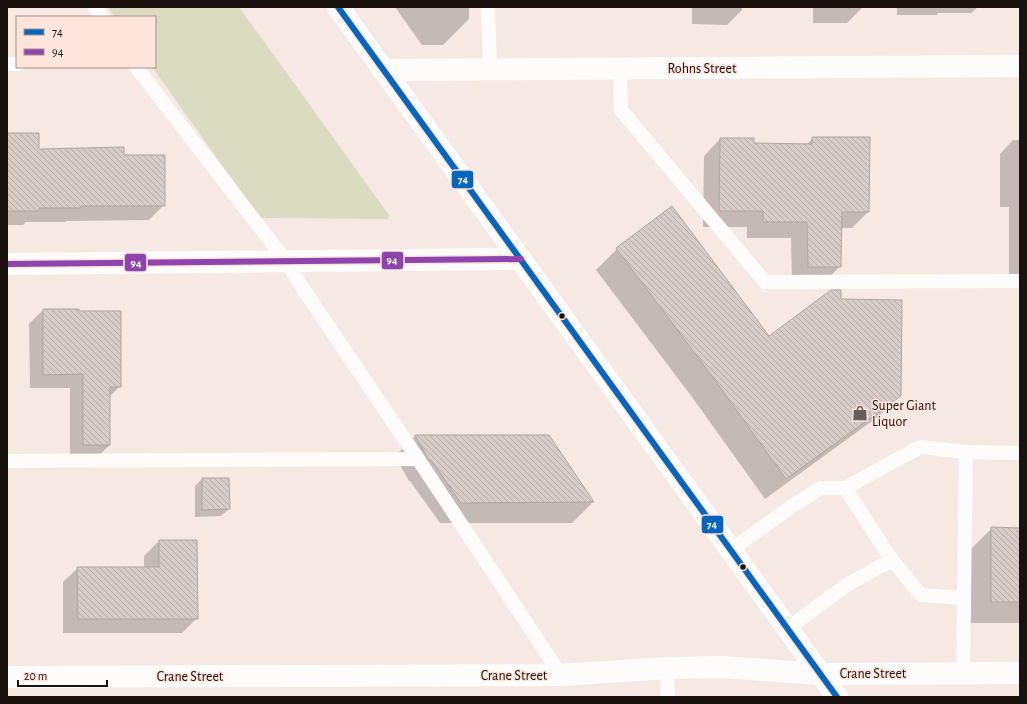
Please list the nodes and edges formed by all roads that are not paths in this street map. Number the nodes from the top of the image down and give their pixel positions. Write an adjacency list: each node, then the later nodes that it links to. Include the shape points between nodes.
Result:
1 (95, 7): 4 (lane)
2 (338, 7): 8 (street)
3 (488, 7): 9 (lane)
4 (101, 16)
5 (1020, 66): 7 (street, Rohns Street)
6 (137, 68): 11 (lane)
7 (620, 69): 9 (street, Rohns Street); 13 (lane, via 621,110 765,282)
8 (383, 70): 9 (street, Rohns Street); 10 (street)
9 (490, 70)
10 (521, 260): 11 (street); 19 (street)
11 (286, 262): 12 (street); 16 (lane)
12 (7, 264)
13 (1020, 281)
14 (966, 452): 15 (lane); 18 (lane, via 920,447); 21 (lane)
15 (1020, 453)
16 (418, 459): 17 (lane); 27 (lane)
17 (7, 461)
18 (845, 488): 19 (lane, via 821,488); 20 (lane)
19 (731, 550): 22 (street)
20 (892, 560): 21 (lane, via 921,595); 22 (lane, via 848,584)
21 (964, 598): 24 (lane)
22 (788, 628): 26 (street)
23 (667, 668): 26 (street, Crane Street, via 722,667); 27 (street, Crane Street); 29 (lane)
24 (963, 673): 25 (street, Crane Street); 26 (street, Crane Street)
25 (1020, 673)
26 (820, 674): 30 (street)
27 (561, 675): 28 (street, Crane Street)
28 (7, 676)
29 (668, 697)
30 (837, 697)

